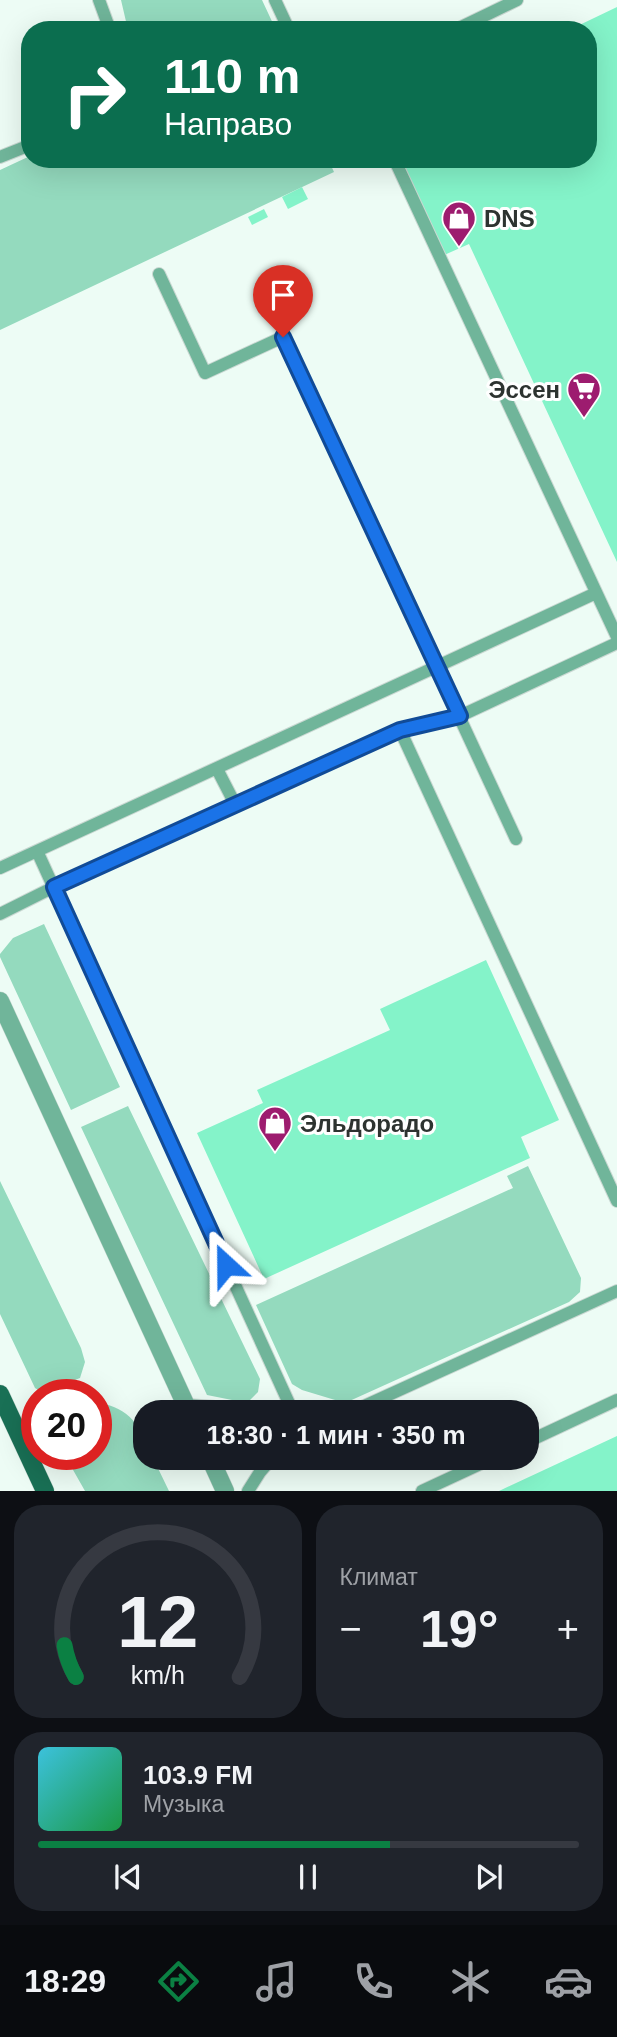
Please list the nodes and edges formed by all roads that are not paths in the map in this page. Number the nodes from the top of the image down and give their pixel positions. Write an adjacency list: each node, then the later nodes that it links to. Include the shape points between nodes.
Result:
1 (99, 0): 4 (lane)
2 (275, 0): 5 (lane)
3 (517, 0): 6 (lane)
4 (107, 21)
5 (285, 21)
6 (473, 21)
7 (21, 149): 8 (lane)
8 (0, 157)
9 (398, 168): 11 (lane)
10 (159, 275): 14 (lane, via 205,373 283,337)
11 (596, 593): 12 (lane); 14 (lane)
12 (617, 637)
13 (617, 643): 15 (lane)
14 (436, 667): 15 (lane); 17 (lane)
15 (460, 716): 16 (lane); 19 (lane)
16 (400, 730): 18 (lane); 25 (lane)
17 (217, 769): 18 (lane); 20 (lane)
18 (235, 804): 22 (lane)
19 (516, 839)
20 (37, 850): 21 (lane); 22 (lane)
21 (0, 868)
22 (54, 887): 23 (lane); 29 (lane)
23 (0, 914)
24 (0, 1001): 28 (street)
25 (617, 1201)
26 (617, 1291): 30 (lane)
27 (0, 1394): 36 (main road)
28 (184, 1400)
29 (287, 1400)
30 (377, 1400)
31 (617, 1400): 32 (lane)
32 (539, 1436)
33 (215, 1470): 37 (street)
34 (262, 1470): 38 (lane)
35 (467, 1470): 39 (lane)
36 (45, 1491)
37 (225, 1491)
38 (248, 1491)
39 (422, 1491)

